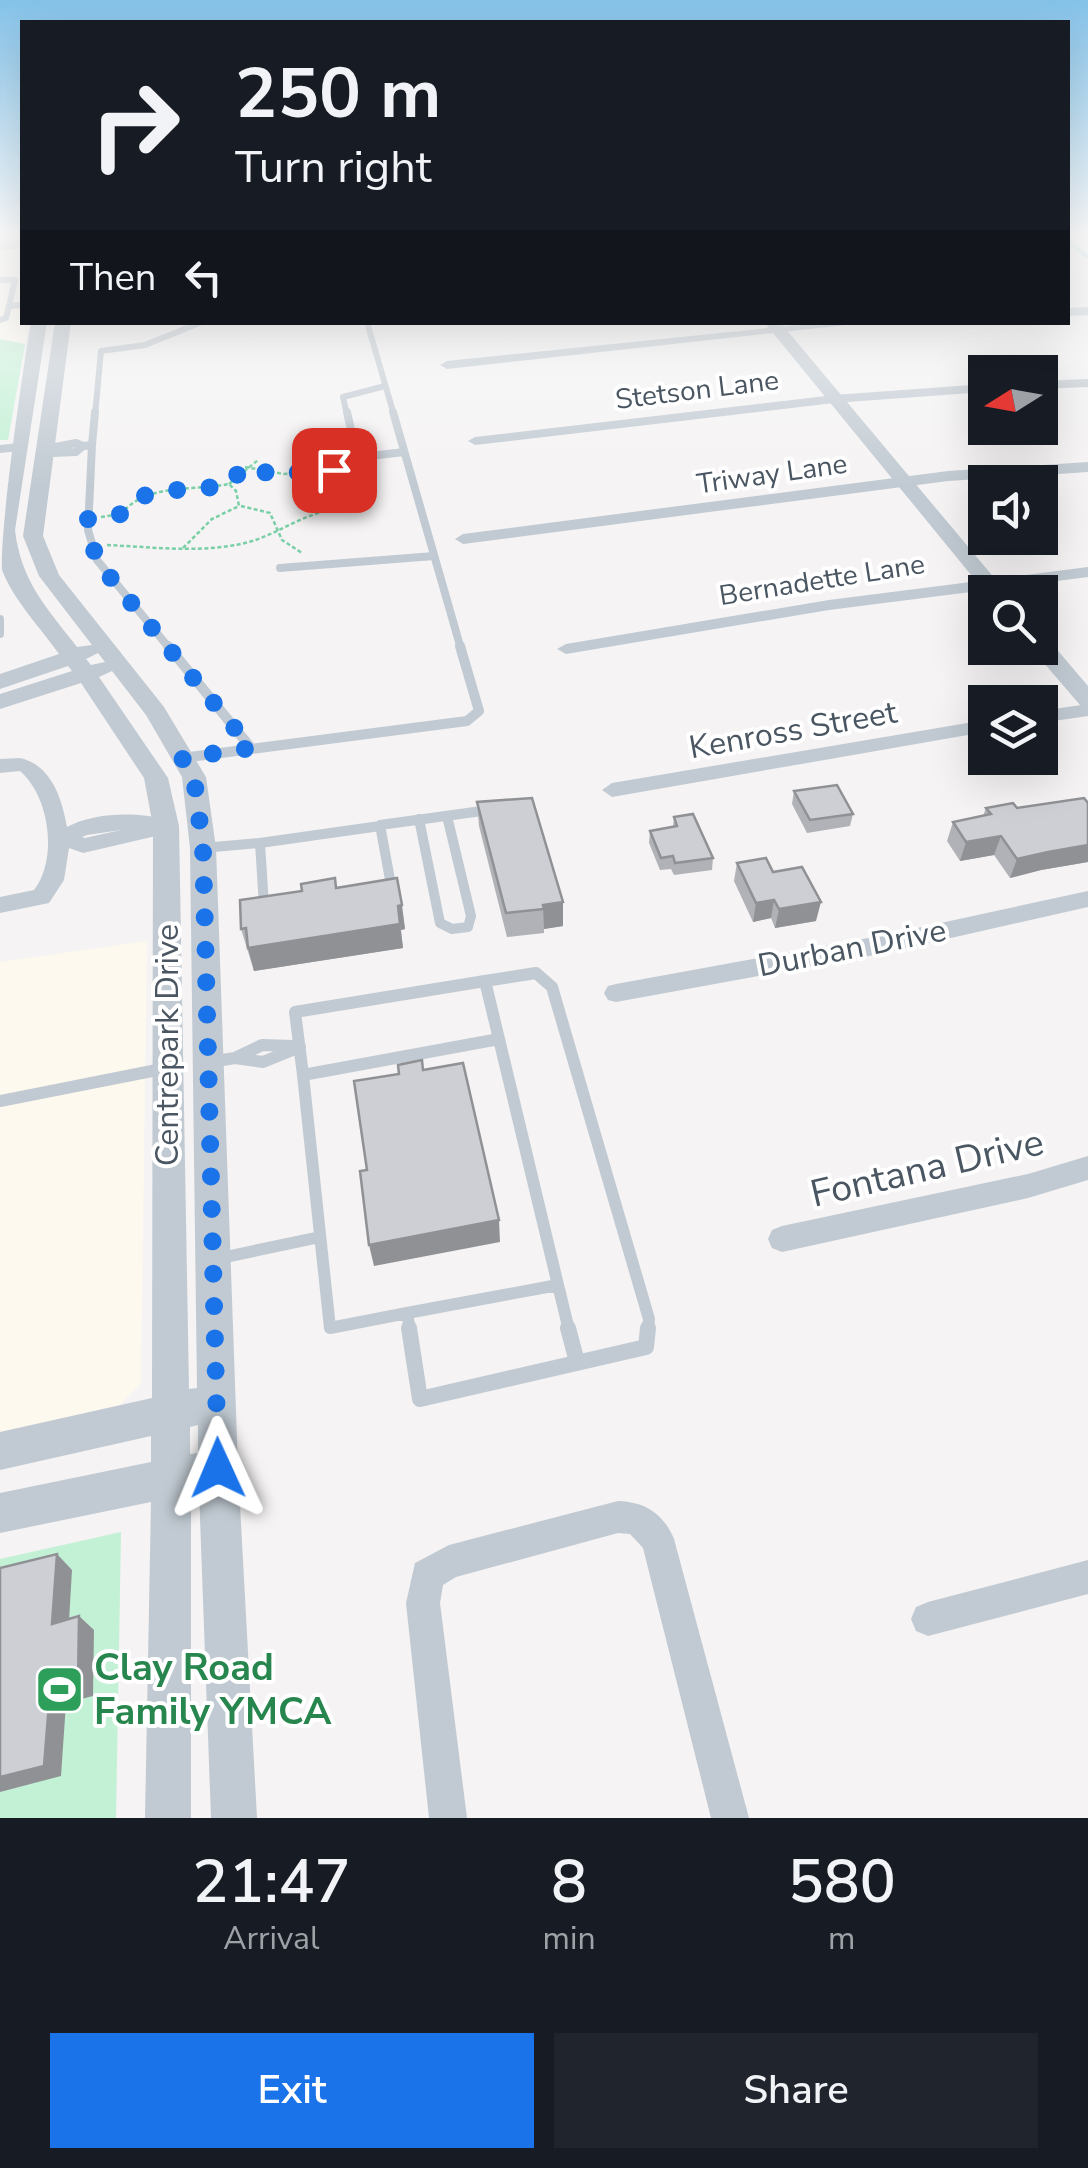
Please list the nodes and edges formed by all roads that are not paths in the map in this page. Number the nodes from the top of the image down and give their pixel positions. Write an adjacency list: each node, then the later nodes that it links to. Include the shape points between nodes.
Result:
1 (38, 325): 8 (street, Centrepark Drive)
2 (63, 325): 7 (street, Centrepark Drive)
3 (368, 325): 11 (lane)
4 (774, 326): 6 (street); 13 (street)
5 (176, 328): 15 (lane, via 146,345 101,351)
6 (447, 365)
7 (56, 368): 8 (street); 16 (street, Centrepark Drive)
8 (31, 370): 16 (street, Centrepark Drive)
9 (1088, 382): 10 (street)
10 (1058, 384)
11 (385, 386): 17 (lane); 17 (lane, via 343,397 356,451 362,457)
12 (968, 389): 13 (street, Stetson Lane)
13 (834, 398): 14 (street, Stetson Lane); 19 (street)
14 (475, 442)
15 (88, 446): 16 (lane, via 53,454); 40 (lane, via 88,519 96,560)
16 (26, 450): 21 (street, Centrepark Drive, via 33,536)
17 (404, 452): 22 (lane)
18 (1088, 466): 19 (street, Triway Lane)
19 (904, 482): 20 (street, Triway Lane); 25 (street)
20 (464, 539)
21 (14, 548): 31 (street, Centrepark Drive, via 49,576); 33 (street, Centrepark Drive, via 20,588)
22 (434, 556): 23 (lane); 40 (lane, via 478,711 467,720)
23 (280, 568)
24 (1088, 572): 26 (street, Bernadette Lane)
25 (981, 575)
26 (1058, 577)
27 (968, 591): 30 (street, Bernadette Lane)
28 (0, 619): 29 (lane)
29 (0, 634)
30 (566, 649)
31 (111, 654): 33 (street); 41 (street, Centrepark Drive)
32 (1058, 665): 35 (street)
33 (80, 666): 34 (street); 36 (street); 47 (street, Centrepark Drive, via 156,778)
34 (0, 682)
35 (1088, 700)
36 (0, 702)
37 (1088, 710): 38 (street)
38 (1058, 715)
39 (968, 729): 43 (street, Kenross Street)
40 (251, 748): 41 (lane)
41 (182, 758): 49 (street, Centrepark Drive, via 194,778)
42 (9, 765): 50 (street, via 33,770)
43 (612, 790)
44 (500, 808): 45 (lane)
45 (447, 816): 46 (lane); 46 (lane, via 468,927 440,923)
46 (419, 820): 48 (lane)
47 (161, 826): 49 (street); 50 (street, via 82,846); 61 (street, Centrepark Drive)
48 (380, 826): 51 (lane); 52 (lane, via 390,885)
49 (201, 833): 51 (lane); 60 (street, Centrepark Drive)
50 (64, 840): 55 (street, via 41,897)
51 (260, 843): 54 (lane, via 264,906)
52 (372, 888)
53 (1088, 900): 57 (street, Durban Drive)
54 (282, 903)
55 (0, 904)
56 (485, 981): 58 (lane); 59 (lane, via 295,1012); 70 (lane, via 536,973 552,987 649,1319 646,1347)
57 (616, 993)
58 (499, 1040): 62 (lane); 68 (lane)
59 (300, 1047): 60 (lane, via 263,1062); 62 (lane)
60 (221, 1061): 61 (street); 67 (street, Centrepark Drive)
61 (167, 1068): 63 (lane); 72 (street, Centrepark Drive)
62 (302, 1075): 65 (lane)
63 (0, 1100)
64 (1088, 1168): 66 (street, Fontana Drive)
65 (320, 1237): 67 (lane); 69 (lane, via 330,1328)
66 (782, 1239)
67 (212, 1260): 71 (street, Centrepark Drive)
68 (558, 1285): 69 (lane); 70 (lane)
69 (406, 1312): 70 (lane, via 420,1399)
70 (577, 1362)
71 (217, 1402): 72 (street); 74 (street, Centrepark Drive)
72 (169, 1413): 73 (street); 75 (street, Centrepark Drive)
73 (0, 1451)
74 (218, 1468): 75 (street); 80 (street, Centrepark Drive)
75 (170, 1479): 76 (street); 79 (street, Centrepark Drive)
76 (0, 1513)
77 (1088, 1577): 78 (street)
78 (928, 1618)
79 (168, 1818)
80 (234, 1818)
81 (448, 1818): 82 (street, via 424,1603 427,1576 449,1562 618,1517 637,1518 657,1539)
82 (730, 1818)

